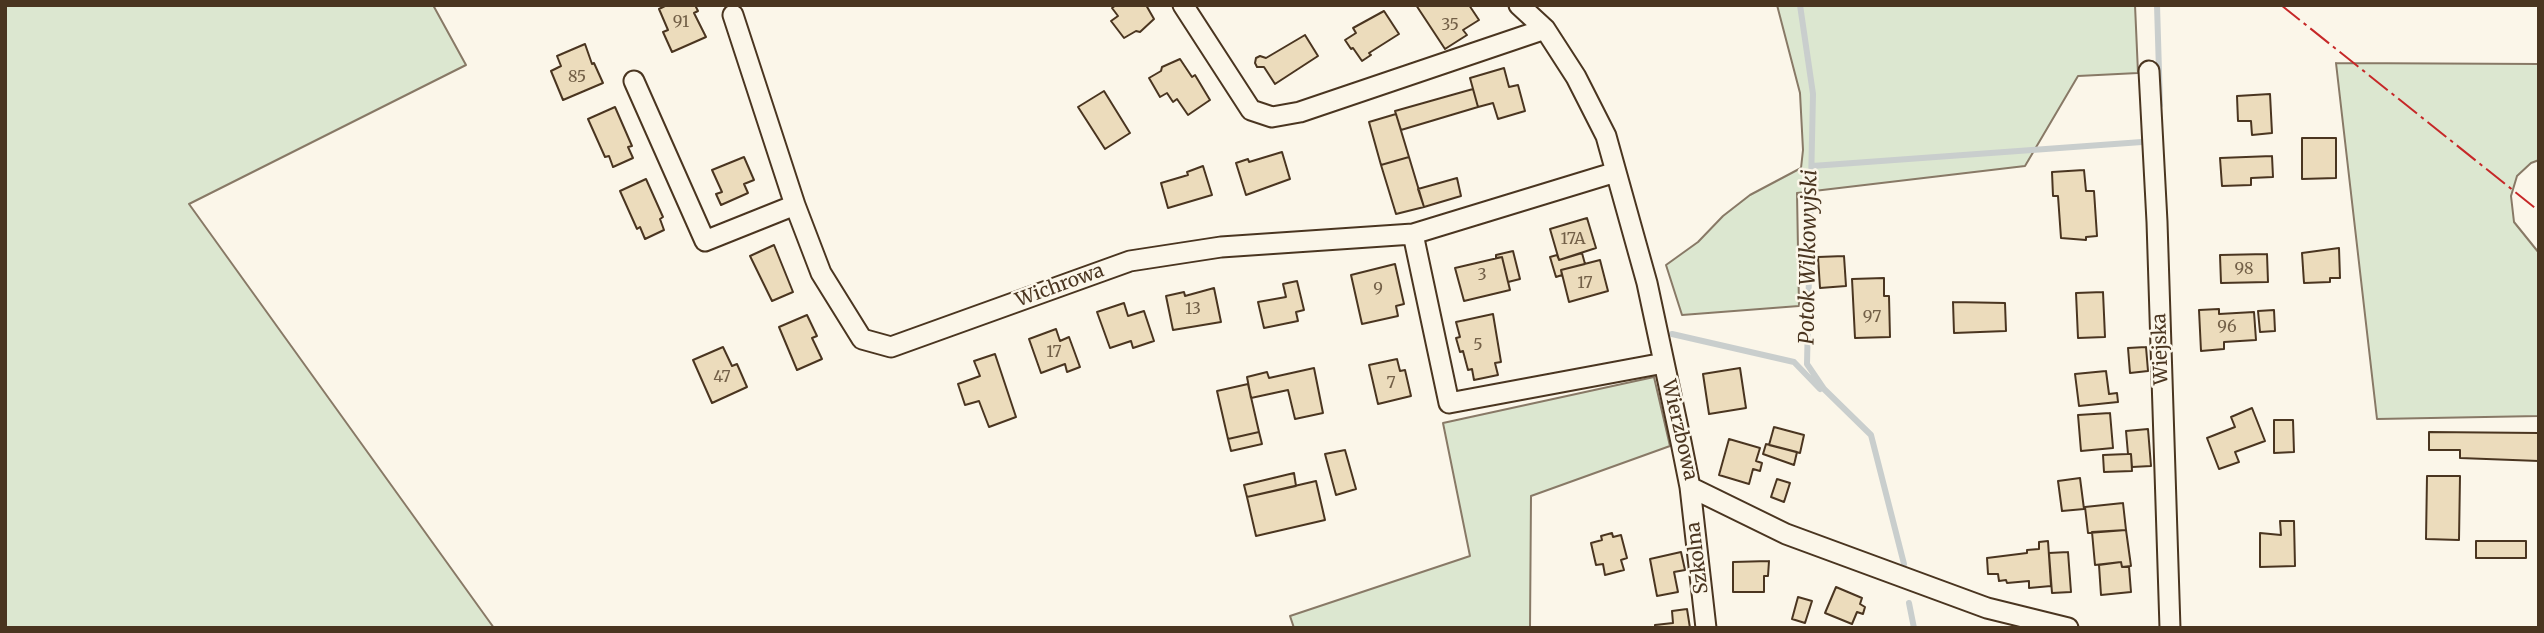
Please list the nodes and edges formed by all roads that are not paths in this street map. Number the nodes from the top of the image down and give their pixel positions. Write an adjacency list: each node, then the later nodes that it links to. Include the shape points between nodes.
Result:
1 (1183, 5): 4 (street, via 1251,110 1272,117 1300,112)
2 (1519, 5): 4 (street, Wierzbowa)
3 (733, 15): 8 (street, Wichrowa)
4 (1545, 29): 7 (street, Wierzbowa, via 1606,136)
5 (2149, 71): 14 (street, Wiejska)
6 (634, 81): 8 (street, via 705,241)
7 (1616, 172): 9 (street, Wichrowa); 10 (street, Wierzbowa)
8 (795, 205): 9 (street, Wichrowa, via 821,274 862,339 891,347 1130,261 1221,247)
9 (1413, 234): 10 (street, via 1449,403)
10 (1664, 363): 11 (street, Wierzbowa)
11 (1690, 488): 12 (street, Szkolna); 13 (street, Wierzbowa, via 1786,534 1987,608)
12 (1706, 628)
13 (2068, 628)
14 (2170, 628)

